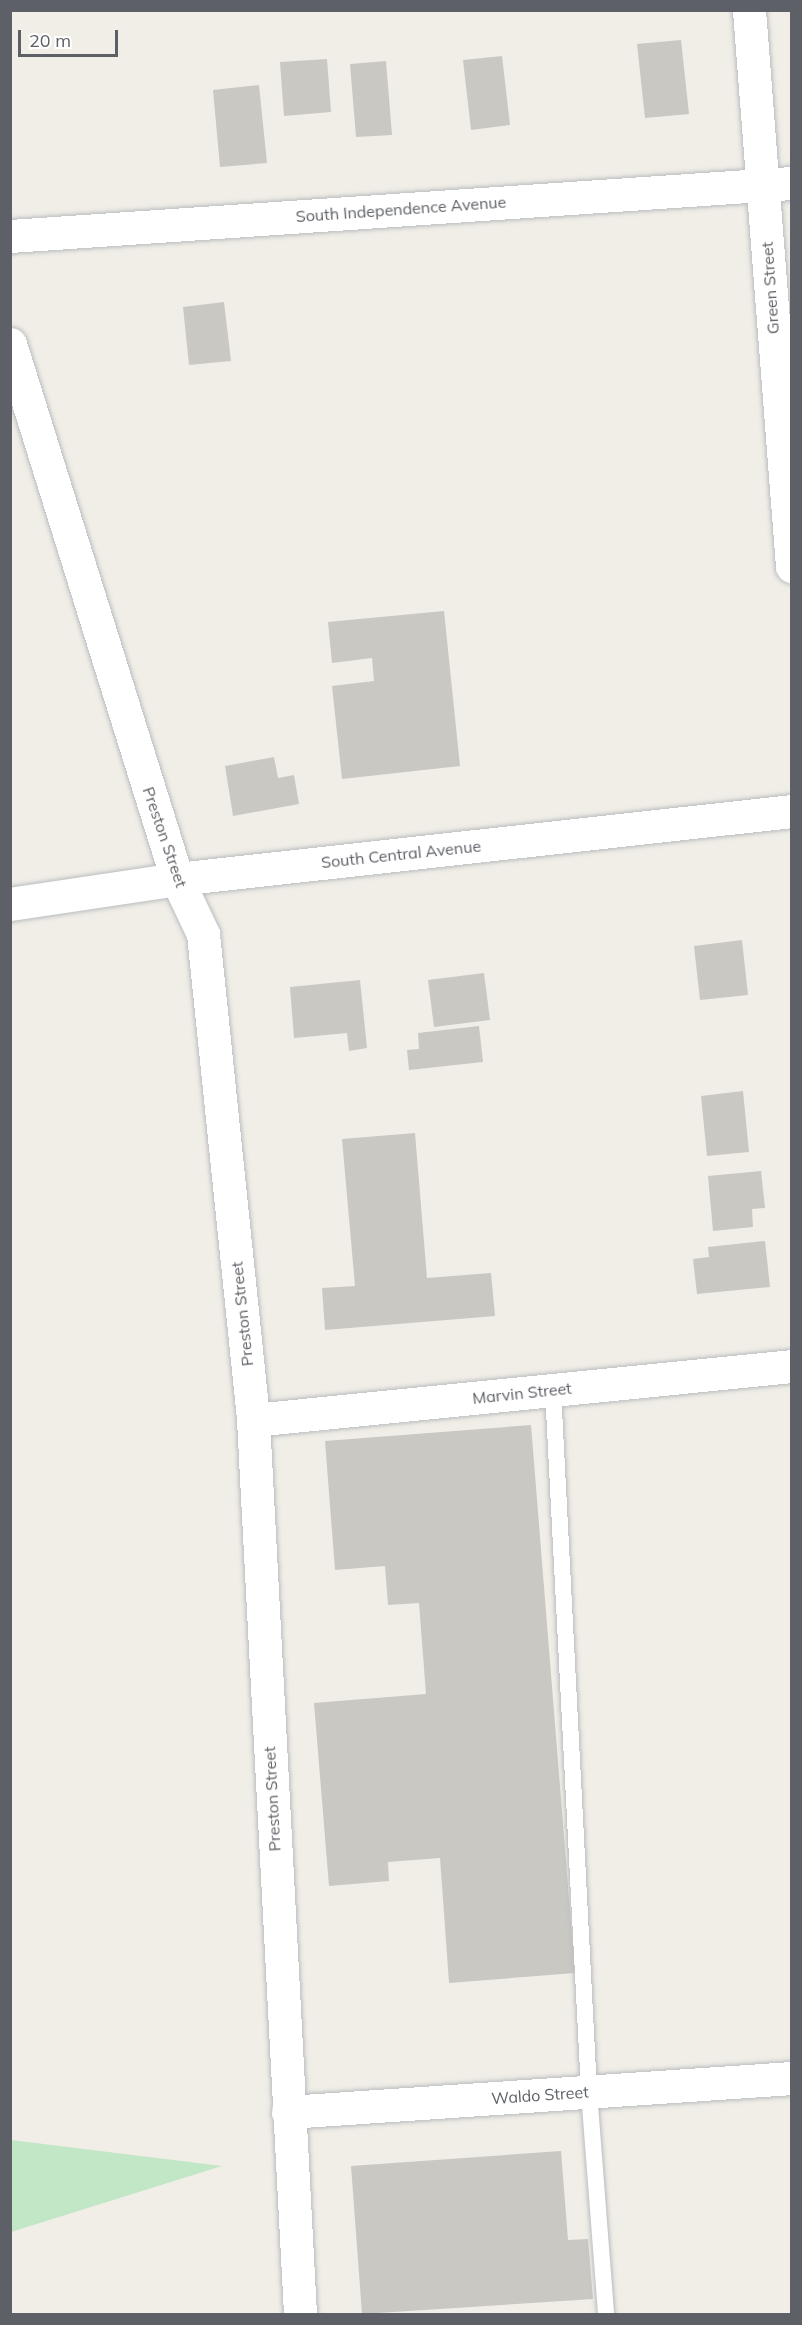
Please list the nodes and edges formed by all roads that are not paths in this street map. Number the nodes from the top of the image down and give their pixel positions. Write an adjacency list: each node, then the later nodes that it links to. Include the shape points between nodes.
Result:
1 (749, 10): 2 (street, Green Street)
2 (777, 184): 3 (street, South Independence Avenue); 5 (street, Green Street)
3 (10, 236)
4 (10, 344): 7 (street, Preston Street)
5 (792, 566)
6 (792, 811): 7 (street, South Central Avenue)
7 (177, 879): 8 (street, South Central Avenue); 11 (street, Preston Street, via 203,934)
8 (10, 904)
9 (792, 1366): 10 (street, Marvin Street)
10 (553, 1390): 11 (street, Marvin Street); 13 (lane)
11 (253, 1420): 14 (street, Preston Street)
12 (792, 2078): 13 (street, Waldo Street)
13 (589, 2092): 14 (street, Waldo Street); 16 (lane)
14 (288, 2112): 15 (street, Preston Street)
15 (300, 2314)
16 (606, 2314)

